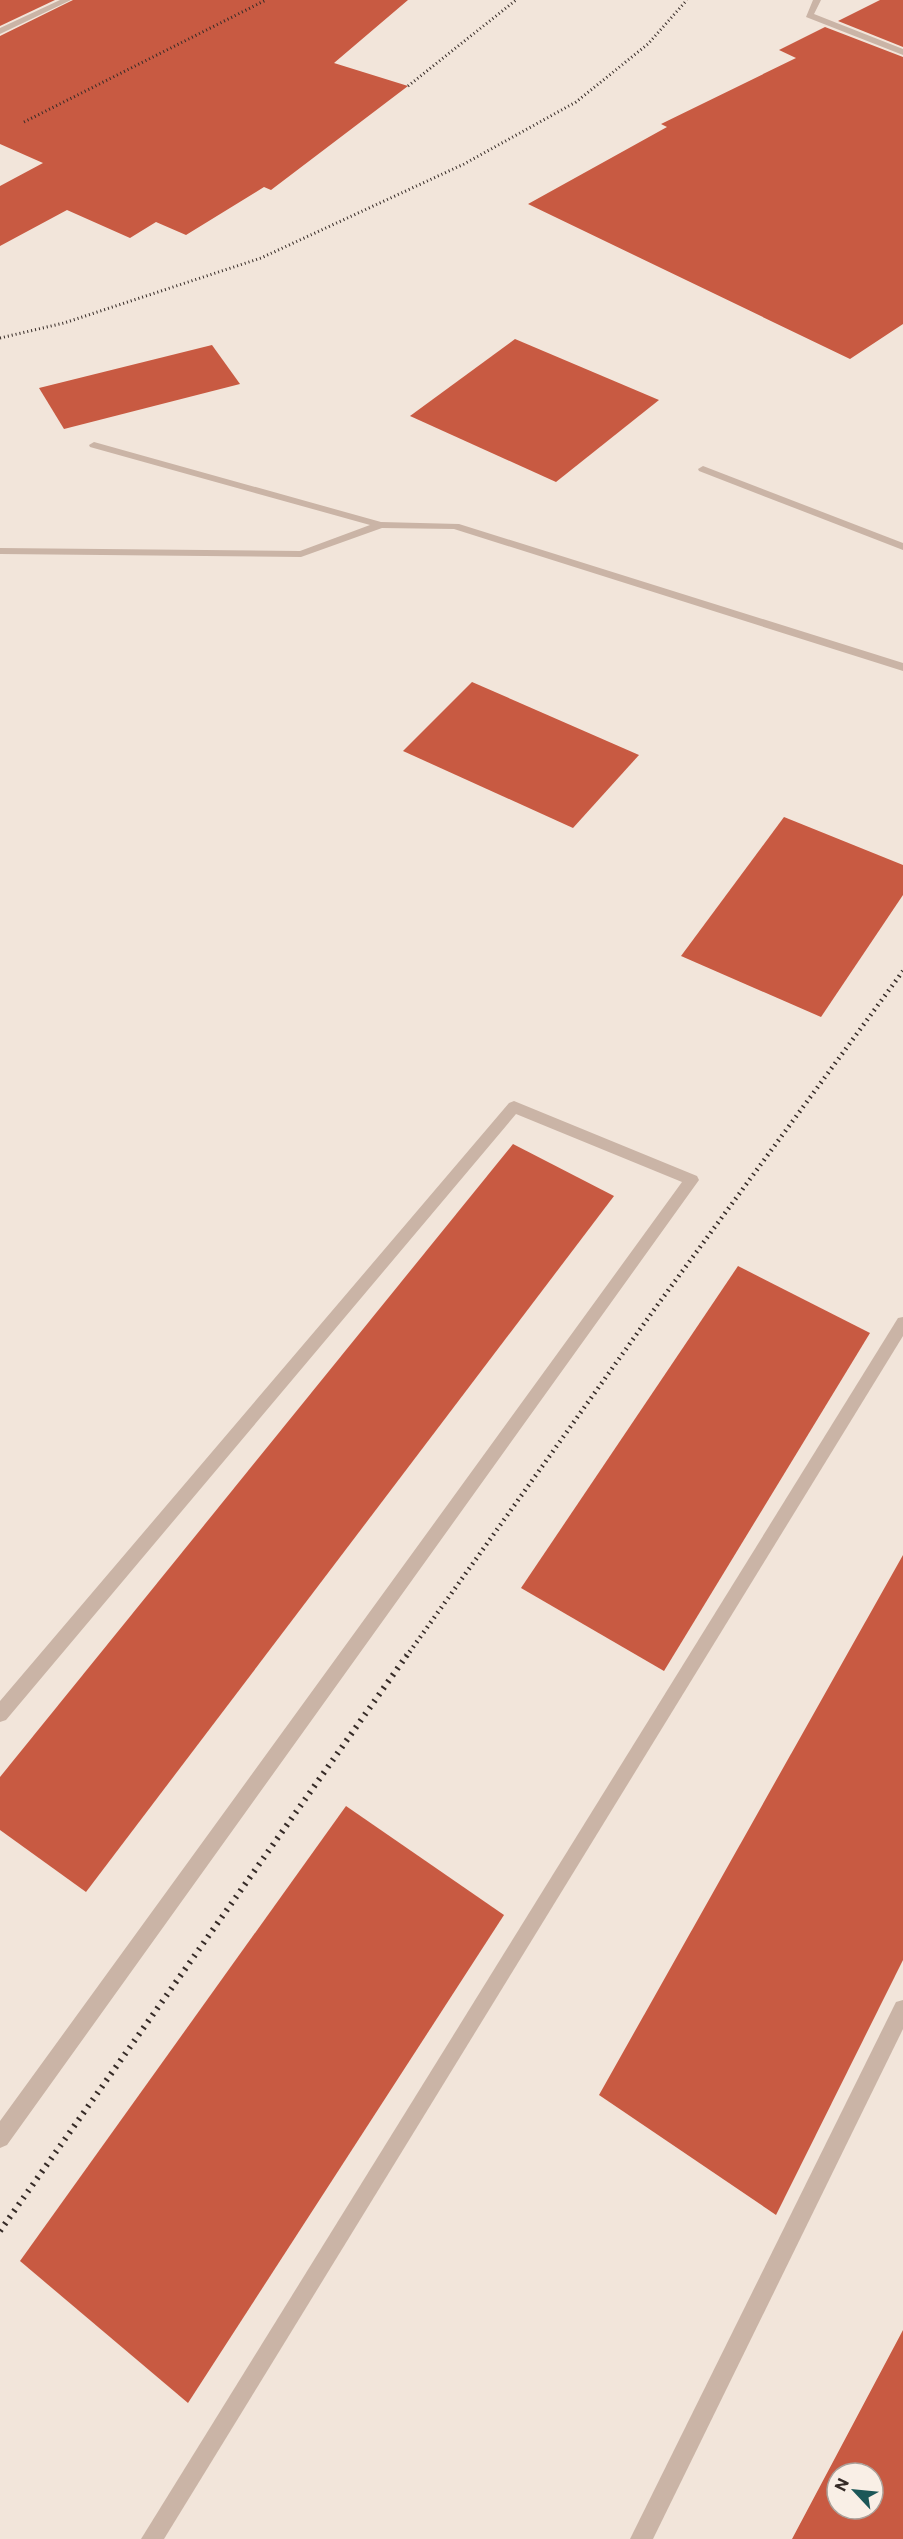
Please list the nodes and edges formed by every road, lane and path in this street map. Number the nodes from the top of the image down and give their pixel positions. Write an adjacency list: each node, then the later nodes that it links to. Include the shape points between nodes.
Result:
1 (67, 0): 3 (lane)
2 (817, 0): 4 (lane, via 809,15)
3 (0, 31)
4 (903, 52)
5 (94, 445): 7 (lane)
6 (703, 468): 8 (lane)
7 (381, 525): 9 (lane, via 301,554); 10 (lane, via 455,526)
8 (903, 547)
9 (0, 551)
10 (903, 667)
11 (903, 1323): 15 (lane)
12 (0, 1714): 14 (lane, via 514,1107 692,1180)
13 (903, 2009): 16 (lane)
14 (0, 2138)
15 (152, 2539)
16 (641, 2539)

